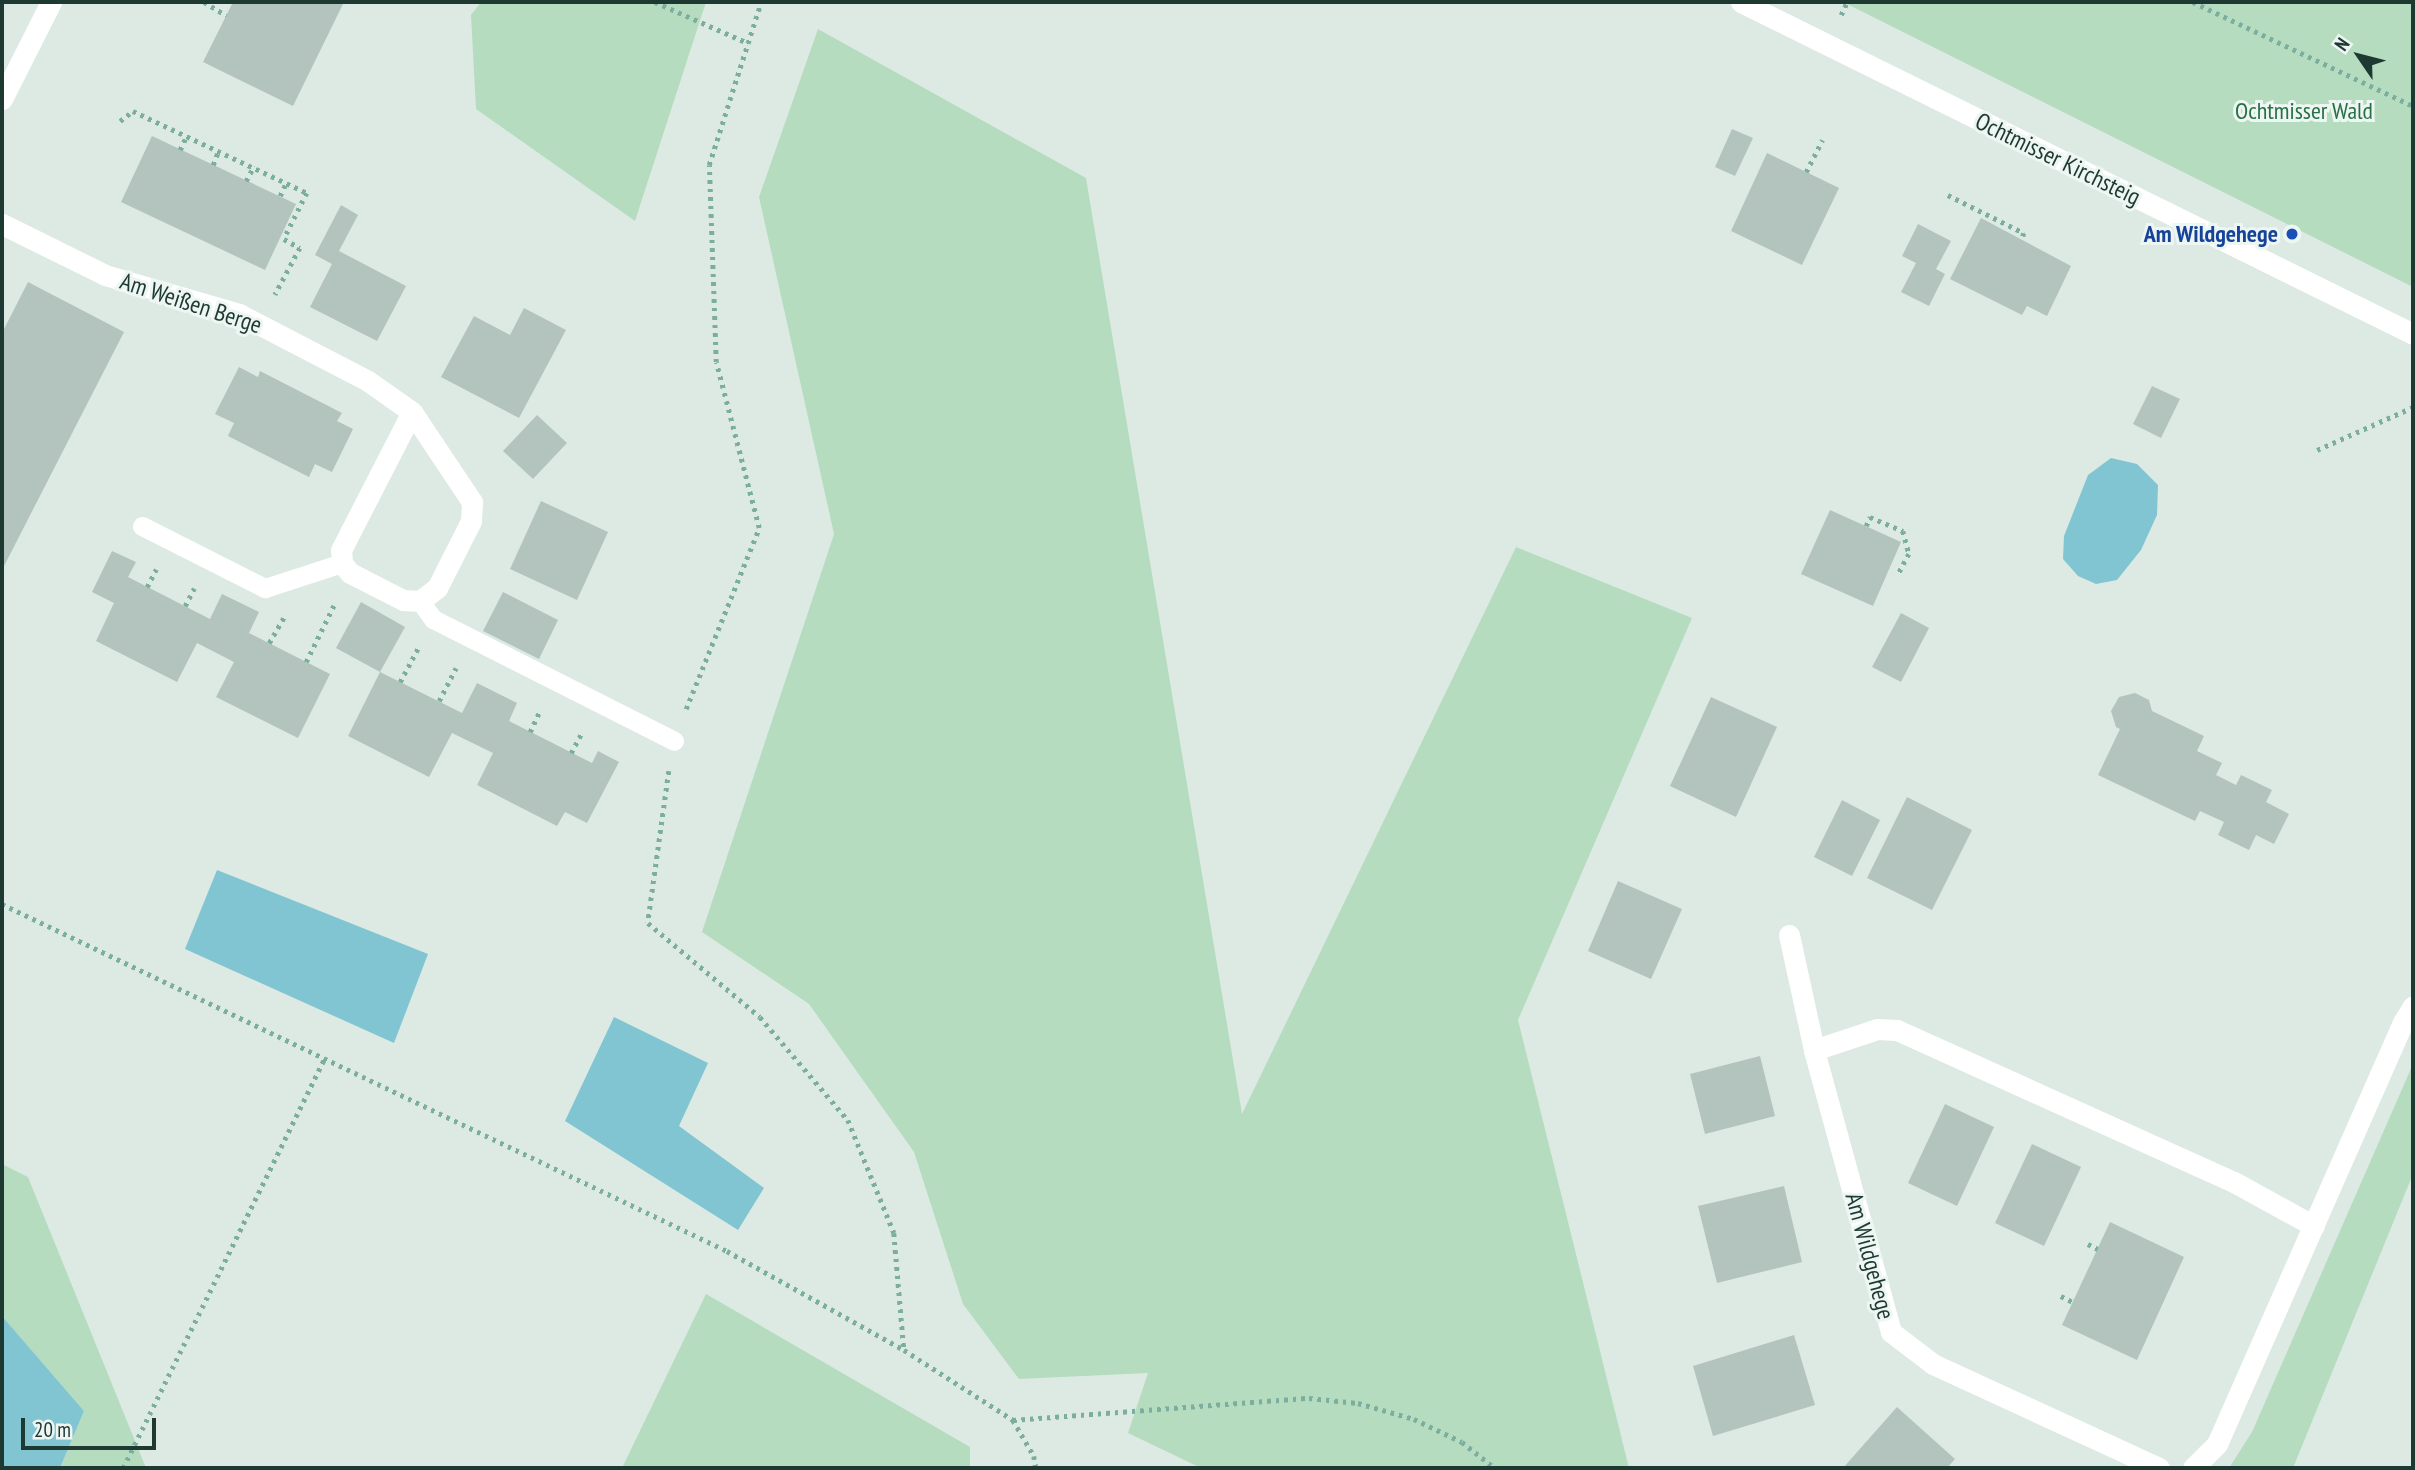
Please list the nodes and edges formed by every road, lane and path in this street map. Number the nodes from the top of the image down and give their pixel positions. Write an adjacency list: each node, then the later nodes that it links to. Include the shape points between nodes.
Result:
1 (51, 2): 9 (street)
2 (204, 2): 7 (path)
3 (656, 2): 8 (path)
4 (761, 2): 8 (path)
5 (1741, 2): 26 (street, Ochtmisser Kirchsteig)
6 (2193, 2): 10 (path)
7 (226, 15)
8 (748, 43): 36 (path, via 709,165 716,362 759,528)
9 (2, 99)
10 (2413, 106)
11 (120, 121): 12 (path, via 133,111)
12 (186, 137): 14 (path); 15 (path)
13 (1822, 140): 18 (path)
14 (180, 150)
15 (218, 152): 16 (path); 17 (path)
16 (213, 165)
17 (254, 166): 19 (path); 20 (path)
18 (1806, 172)
19 (246, 181)
20 (286, 183): 22 (path); 25 (path, via 307,193 284,239 300,247)
21 (1948, 195): 24 (path, via 2024,233)
22 (280, 196)
23 (2, 224): 25 (street, Am Weißen Berge, via 105,275)
24 (2022, 239)
25 (260, 324): 28 (street, Am Weißen Berge, via 368,382)
26 (2413, 334)
27 (2413, 407): 29 (path)
28 (412, 412): 32 (street, via 341,550); 34 (street, Am Weißen Berge, via 472,502 471,521 437,588)
29 (2318, 450)
30 (142, 526): 32 (lane, via 265,588)
31 (1866, 526): 33 (path, via 1870,517 1903,531 1909,554)
32 (346, 568): 34 (street, via 403,600); 35 (path)
33 (1898, 575)
34 (421, 601): 36 (lane, via 433,619)
35 (306, 662)
36 (674, 741): 47 (path, via 648,923 760,1017 849,1120 894,1233)
37 (2, 904): 41 (path)
38 (1789, 935): 40 (street, Am Wildgehege)
39 (2413, 1006): 42 (street)
40 (1814, 1050): 42 (street, via 1877,1029 1897,1030 2234,1182); 52 (street, Am Wildgehege, via 1891,1332 1933,1364)
41 (324, 1059): 47 (path, via 727,1251); 49 (path)
42 (2314, 1226): 53 (street, via 2217,1444)
43 (2088, 1244): 44 (path)
44 (2098, 1249)
45 (2061, 1296): 46 (path)
46 (2073, 1302)
47 (904, 1350): 48 (path)
48 (1013, 1420): 50 (path); 51 (path, via 1309,1398 1358,1403 1414,1419 1462,1442)
49 (123, 1468)
50 (1036, 1468)
51 (1495, 1468)
52 (2160, 1468)
53 (2193, 1468)

